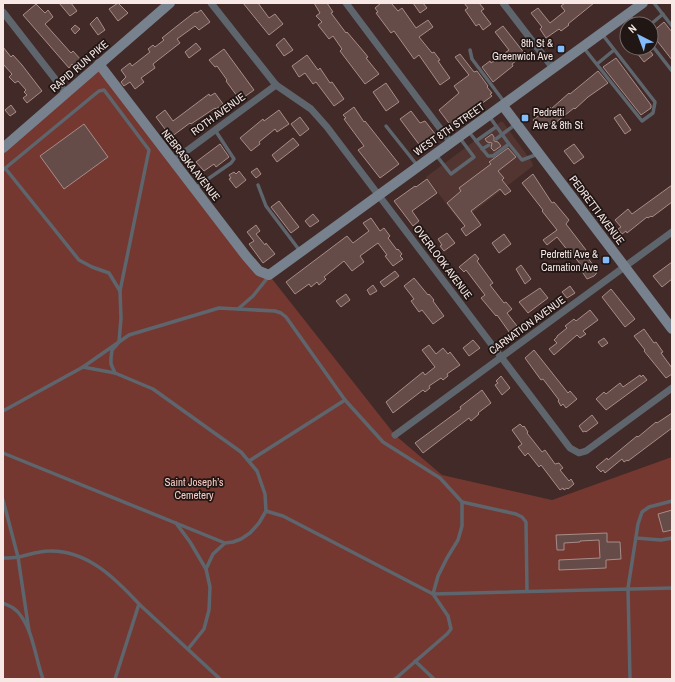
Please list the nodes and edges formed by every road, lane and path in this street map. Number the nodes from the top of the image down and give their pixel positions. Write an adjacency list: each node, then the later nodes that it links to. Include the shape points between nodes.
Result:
1 (170, 3): 17 (street, RAPID RUN PIKE)
2 (211, 3): 21 (street, OVERLOOK AVENUE)
3 (346, 3): 32 (street)
4 (503, 3): 19 (street)
5 (654, 3): 9 (lane)
6 (639, 4): 8 (street, WEST 8TH STREET)
7 (3, 12): 22 (street)
8 (628, 14): 12 (street, WEST 8TH STREET)
9 (663, 14): 10 (lane); 11 (lane)
10 (659, 17)
11 (672, 26)
12 (601, 33): 13 (street, WEST 8TH STREET); 15 (lane)
13 (583, 47): 18 (lane); 19 (street, WEST 8TH STREET)
14 (470, 50): 23 (lane, via 472,59)
15 (614, 50): 18 (lane); 18 (lane, via 655,102 654,113 642,121)
16 (659, 55): 20 (lane)
17 (99, 64): 22 (street, RAPID RUN PIKE); 40 (street, NEBRASKA AVENUE)
18 (597, 64)
19 (553, 68): 23 (street, WEST 8TH STREET)
20 (672, 72)
21 (276, 86): 28 (street, ROTH AVENUE); 45 (street, OVERLOOK AVENUE, via 311,109)
22 (66, 93): 36 (street, RAPID RUN PIKE)
23 (504, 105): 24 (street, WEST 8TH STREET); 25 (street, PEDRETTI AVENUE)
24 (489, 116): 27 (lane); 29 (street, WEST 8TH STREET)
25 (516, 124): 30 (lane); 38 (street, PEDRETTI AVENUE)
26 (386, 126): 41 (lane)
27 (496, 127): 30 (lane); 33 (lane)
28 (215, 130): 40 (street, ROTH AVENUE); 44 (lane, via 234,159)
29 (468, 131): 32 (street, WEST 8TH STREET); 33 (lane)
30 (502, 134): 31 (lane); 34 (lane)
31 (496, 139)
32 (455, 140): 39 (street, WEST 8TH STREET); 39 (lane, via 474,157 451,174)
33 (476, 141): 37 (lane)
34 (509, 144): 37 (lane, via 493,156 488,156); 38 (lane, via 522,160)
35 (489, 145): 37 (lane)
36 (3, 148)
37 (482, 150)
38 (539, 153): 48 (street, PEDRETTI AVENUE)
39 (436, 154): 41 (street, WEST 8TH STREET)
40 (173, 161): 44 (street, NEBRASKA AVENUE)
41 (418, 166): 45 (street, WEST 8TH STREET)
42 (4, 169): 50 (lane, via 79,260 109,273); 50 (lane, via 99,91 104,90 149,150)
43 (258, 185): 47 (lane, via 266,206)
44 (194, 189): 49 (street, NEBRASKA AVENUE, via 255,267)
45 (378, 194): 47 (street, WEST 8TH STREET); 54 (street, OVERLOOK AVENUE)
46 (672, 232): 48 (street, CARNATION AVENUE)
47 (301, 252): 49 (street, WEST 8TH STREET)
48 (624, 266): 52 (street, PEDRETTI AVENUE); 54 (street, CARNATION AVENUE)
49 (269, 275): 51 (lane, via 253,296)
50 (120, 291): 53 (lane)
51 (238, 309): 53 (lane, via 219,308 128,335); 58 (lane, via 275,311 286,317)
52 (672, 329)
53 (119, 342): 55 (lane); 56 (lane, via 112,350 111,364)
54 (502, 357): 57 (street, OVERLOOK AVENUE, via 570,448 579,453 586,451); 60 (street, CARNATION AVENUE)
55 (83, 366): 56 (lane); 59 (lane)
56 (115, 373): 62 (lane, via 153,388 241,452)
57 (672, 388)
58 (345, 400): 62 (lane); 65 (lane, via 383,442 440,478)
59 (3, 411)
60 (394, 435)
61 (3, 453): 67 (lane)
62 (249, 461): 66 (lane, via 257,471 265,494)
63 (3, 500): 71 (lane)
64 (672, 501): 68 (lane, via 649,507 642,512)
65 (462, 502): 76 (lane, via 522,516 526,522); 77 (lane, via 462,526 458,540 438,576)
66 (266, 511): 70 (lane, via 250,533 241,539); 77 (lane, via 283,516)
67 (175, 522): 70 (lane); 73 (lane)
68 (636, 538): 69 (lane); 74 (lane)
69 (672, 538)
70 (224, 543): 73 (lane, via 213,554)
71 (18, 557): 72 (lane); 79 (lane, via 48,550 69,552 94,563); 80 (lane)
72 (3, 558)
73 (206, 569): 81 (lane, via 210,587 209,610 204,629)
74 (628, 588): 75 (lane); 76 (lane); 88 (lane)
75 (672, 588)
76 (527, 590): 77 (lane)
77 (433, 594): 82 (lane, via 448,616 451,629)
78 (3, 603): 80 (lane, via 21,615)
79 (139, 604): 81 (lane); 84 (lane)
80 (29, 631): 83 (lane)
81 (188, 649): 85 (lane)
82 (415, 661): 86 (lane); 87 (lane)
83 (43, 679)
84 (115, 679)
85 (220, 679)
86 (395, 679)
87 (434, 679)
88 (630, 679)

